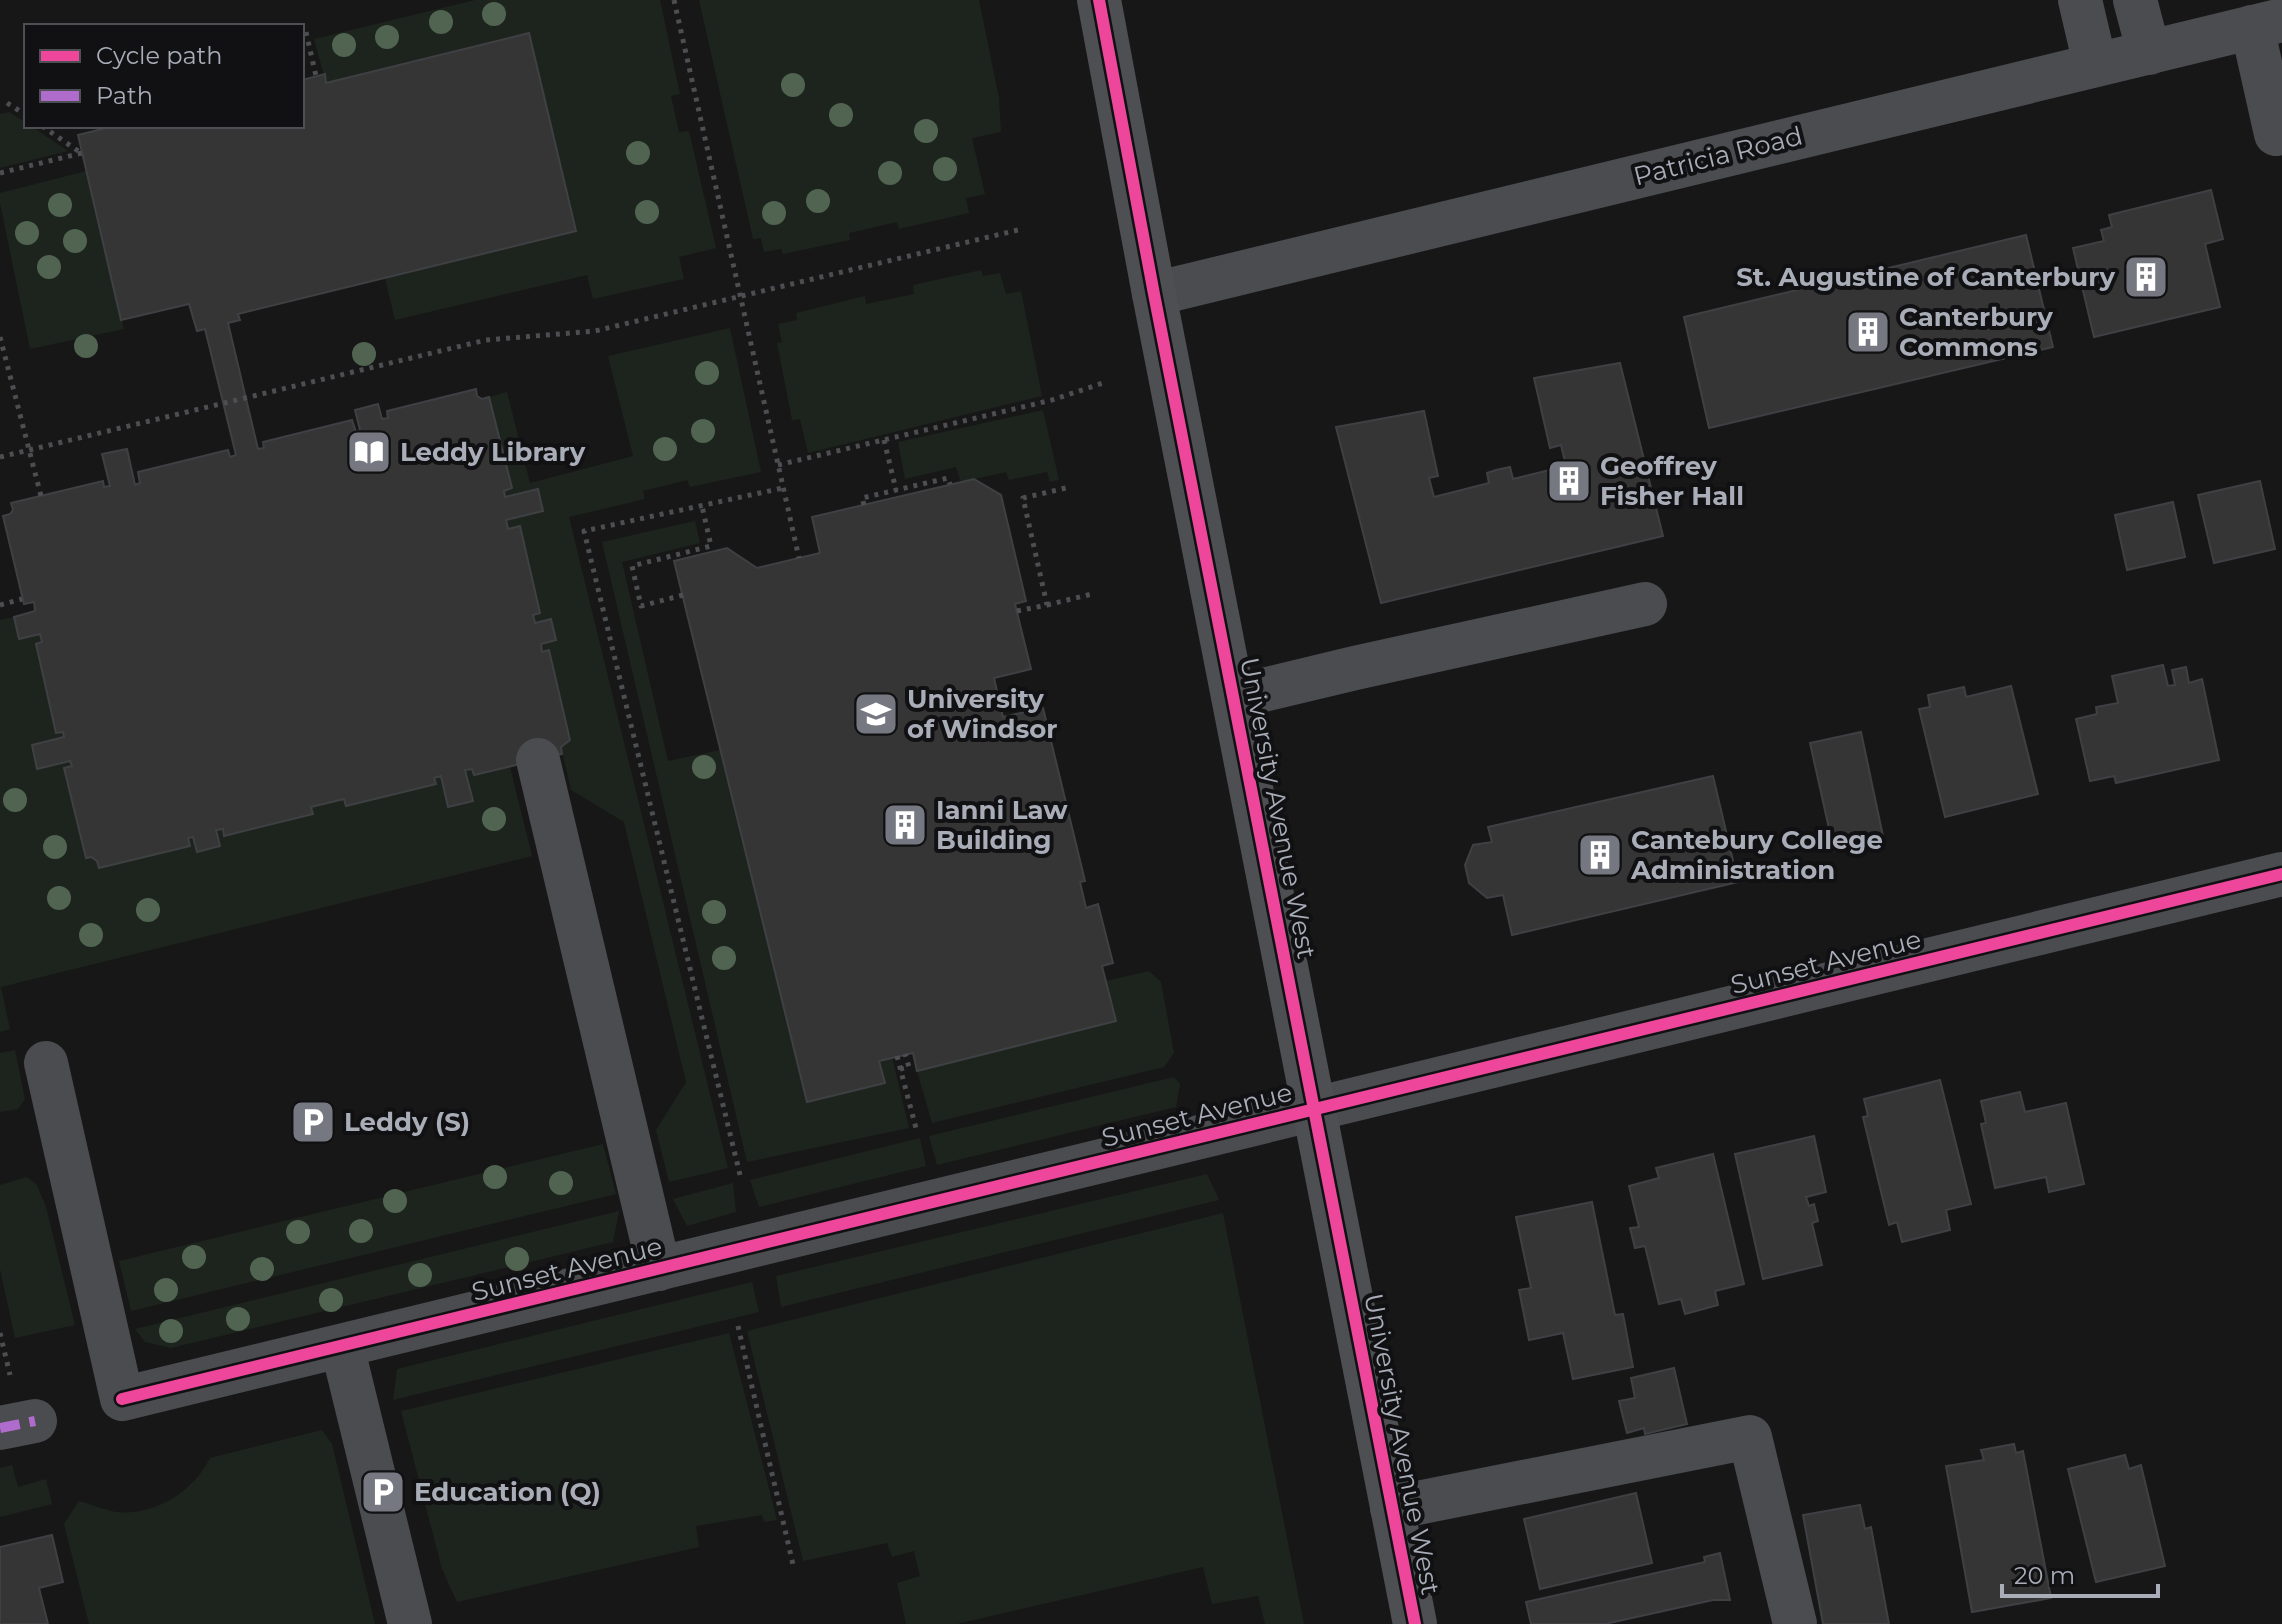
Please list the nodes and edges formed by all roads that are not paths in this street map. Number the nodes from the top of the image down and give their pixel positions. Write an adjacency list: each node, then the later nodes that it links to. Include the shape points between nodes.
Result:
1 (1099, 0): 8 (main road, University Avenue West)
2 (2080, 0): 6 (street)
3 (2135, 0): 5 (street)
4 (2267, 24): 5 (street, Patricia Road); 7 (street)
5 (2149, 53): 6 (street, Patricia Road)
6 (2095, 64): 8 (street, Patricia Road)
7 (2276, 134)
8 (1154, 294): 10 (main road, University Avenue West)
9 (1645, 604): 10 (street)
10 (1234, 697): 14 (main road, University Avenue West)
11 (538, 760): 15 (street)
12 (2282, 874): 14 (street, Sunset Avenue)
13 (46, 1063): 16 (street, Sunset Avenue, via 122,1399)
14 (1314, 1109): 15 (street, Sunset Avenue); 17 (main road, University Avenue West)
15 (659, 1269): 16 (street, Sunset Avenue)
16 (342, 1346): 18 (street)
17 (1392, 1508): 19 (main road, University Avenue West); 20 (street, via 1750,1437)
18 (410, 1624)
19 (1415, 1624)
20 (1795, 1624)

